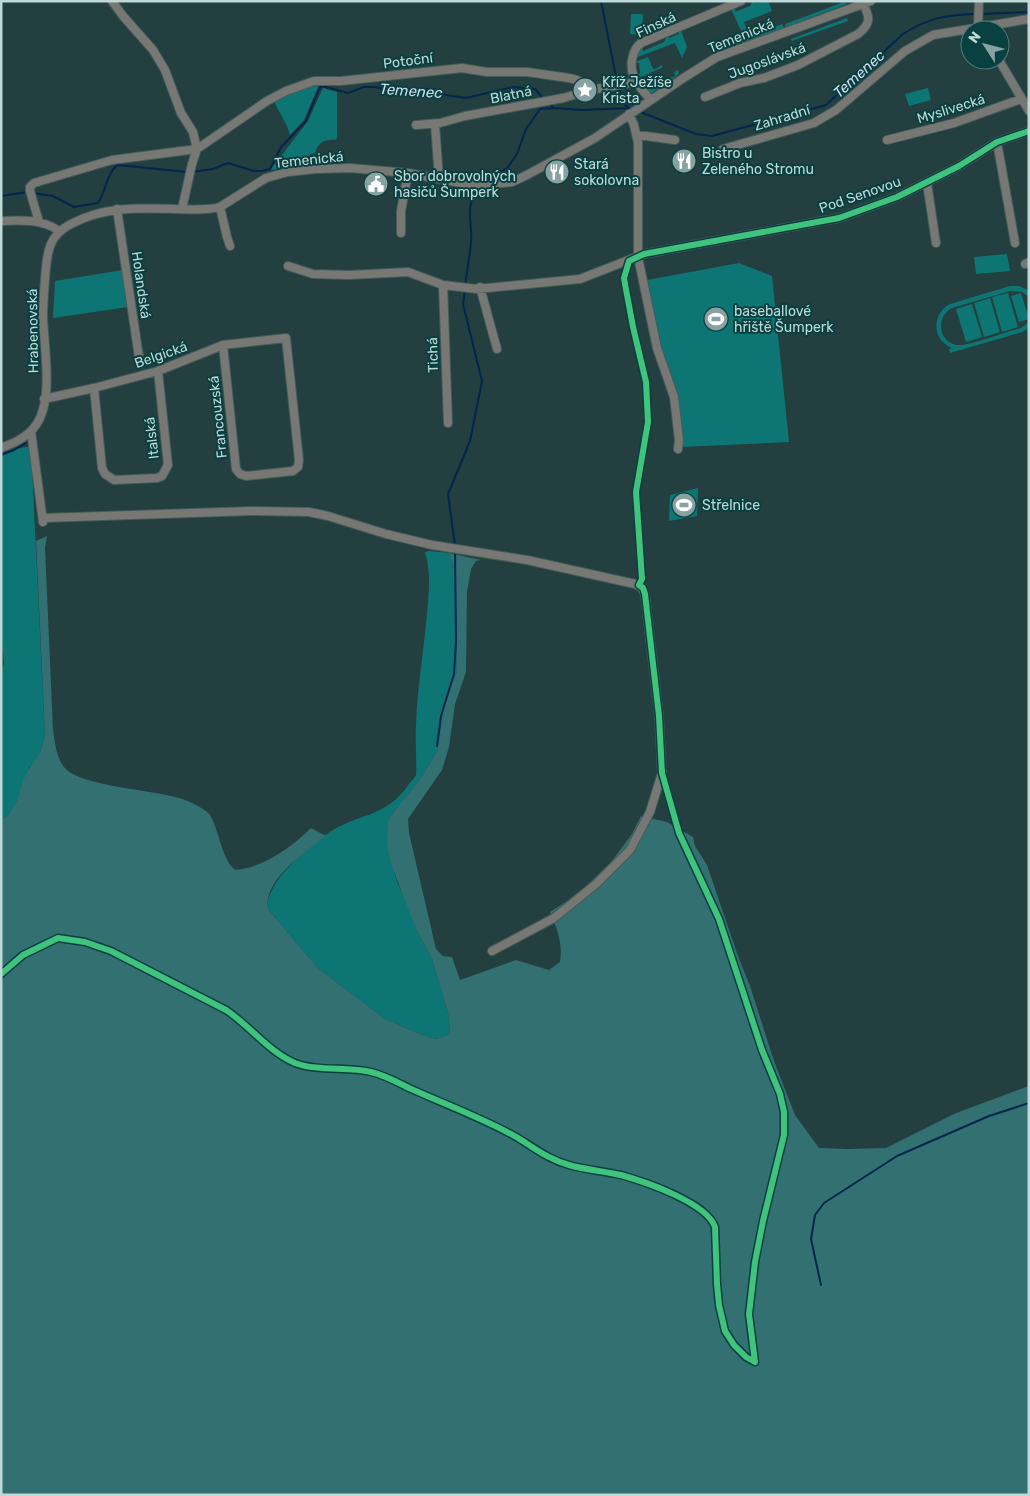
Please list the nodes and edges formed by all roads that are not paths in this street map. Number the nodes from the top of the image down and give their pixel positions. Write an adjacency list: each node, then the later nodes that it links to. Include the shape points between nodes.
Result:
1 (112, 1): 22 (street, via 154,50)
2 (741, 1): 8 (street, Finská, via 642,44 634,52 632,73)
3 (866, 2): 10 (street, Jugoslávská, via 868,24 858,34 798,66); 12 (street, Temenická, via 717,57)
4 (1029, 19): 5 (street, Zahradní)
5 (1010, 22)
6 (960, 30): 23 (street, Zahradní, via 933,35 920,41 836,110 814,123)
7 (1005, 70): 11 (street)
8 (636, 82): 9 (street); 12 (street)
9 (591, 90): 15 (street, Blatná); 22 (street, Potoční, via 569,78 462,68 314,81 267,101)
10 (705, 97)
11 (1021, 99): 13 (street); 20 (street, Myslivecká)
12 (648, 102): 14 (street, Temenická)
13 (1029, 111)
14 (631, 113): 18 (street); 25 (street, Temenická, via 579,147 512,182 476,186)
15 (435, 124): 16 (street, Blatná); 25 (street)
16 (416, 125)
17 (1029, 132): 21 (street, Pod Senovou)
18 (637, 136): 19 (street); 37 (street)
19 (675, 140)
20 (887, 140)
21 (997, 142): 26 (street, Pod Senovou); 35 (street)
22 (197, 149): 29 (street); 31 (street, Potoční, via 112,160 38,182 30,187)
23 (723, 149)
24 (408, 172): 25 (street, Temenická); 27 (street, Temenická, via 350,168 288,172 258,182); 33 (street, via 401,211)
25 (439, 179)
26 (927, 183): 34 (street); 37 (street, Pod Senovou, via 839,218)
27 (220, 206): 29 (street, Temenická, via 206,210); 36 (street)
28 (117, 209): 29 (street, Temenická); 32 (street, Temenická, via 81,219); 44 (street, Holandská)
29 (182, 209)
30 (1, 221): 31 (street)
31 (39, 222): 32 (street)
32 (59, 231): 47 (street, Hrabenovská, via 50,246 47,261)
33 (401, 233)
34 (936, 243)
35 (1015, 244)
36 (230, 246)
37 (638, 257): 40 (street, Pod Senovou, via 580,279); 51 (street, via 657,348 674,397)
38 (288, 266): 39 (street, Pod Senovou, via 313,274 408,272)
39 (443, 285): 40 (street, Pod Senovou); 48 (street, Tichá)
40 (480, 287): 43 (street)
41 (286, 338): 42 (street, Belgická); 42 (street, Francouzská, via 299,460 298,467 287,473 246,476 236,469)
42 (223, 345): 45 (street, Belgická)
43 (497, 349)
44 (140, 364)
45 (158, 371): 46 (street, Belgická); 46 (street, Italská, via 168,465 158,478 114,480 105,474)
46 (94, 388): 47 (street, Belgická)
47 (44, 399): 49 (street, Hrabenovská, via 39,420)
48 (448, 423)
49 (31, 431): 50 (street); 52 (street, via 43,520 252,511 309,512 432,545 527,560 643,588 659,716 662,774 650,812 630,850 596,884 554,918)
50 (1, 448)
51 (678, 449)
52 (492, 951)

